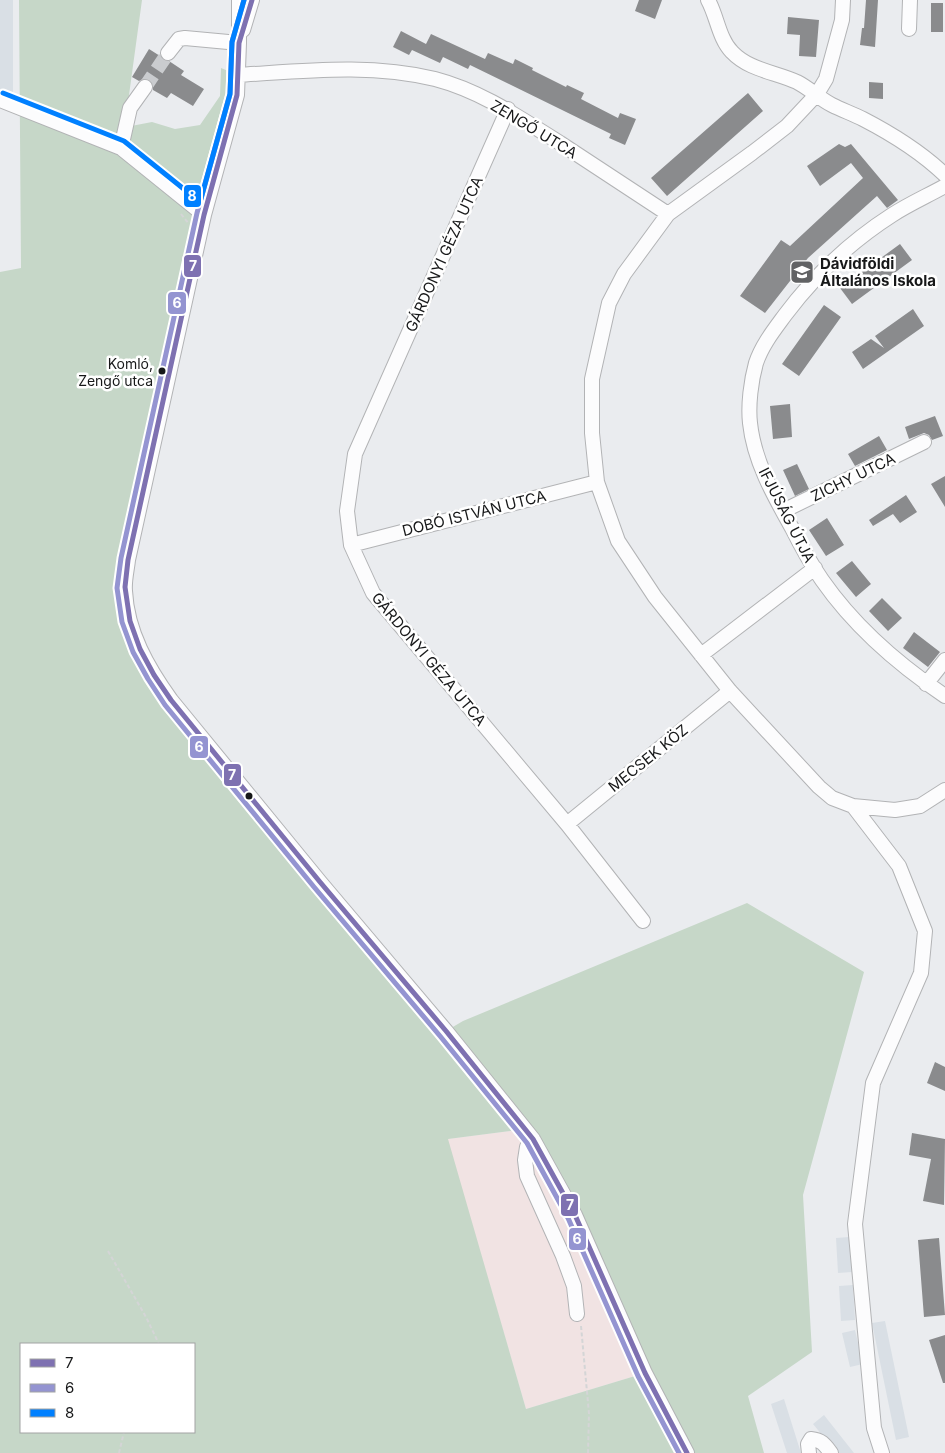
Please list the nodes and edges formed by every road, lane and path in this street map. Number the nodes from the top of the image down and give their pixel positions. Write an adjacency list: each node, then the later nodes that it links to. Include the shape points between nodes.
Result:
1 (239, 0): 7 (street)
2 (252, 0): 7 (street)
3 (708, 0): 11 (street, via 730,50 737,57)
4 (843, 0): 11 (street, via 842,20 826,79)
5 (910, 0): 6 (street)
6 (909, 29)
7 (239, 43): 8 (street, via 184,38 178,39); 9 (street)
8 (168, 53)
9 (238, 75): 13 (street, ZENGŐ UTCA, via 351,68 394,72 436,79); 19 (street, via 237,95)
10 (145, 87): 14 (street, via 130,108)
11 (817, 94): 15 (street, via 899,139); 18 (street, via 787,126)
12 (0, 100): 14 (street)
13 (508, 109): 18 (street, ZENGŐ UTCA); 24 (street, GÁRDONYI GÉZA UTCA, via 355,454 347,510)
14 (121, 148): 19 (street)
15 (945, 175)
16 (945, 186): 23 (street, IFJÚSÁG ÚTJA, via 894,214 838,255 769,336 756,363 750,396 750,423 766,480)
17 (179, 210): 20 (path)
18 (668, 214): 22 (street, via 624,274 609,303 592,379 592,433)
19 (204, 215): 20 (street)
20 (199, 238): 35 (street, via 128,560 125,591 139,646 150,670 171,700)
21 (924, 442): 23 (street, ZICHY UTCA)
22 (597, 482): 24 (street, DOBÓ ISTVÁN UTCA); 26 (street, via 618,541 655,597)
23 (782, 511): 25 (street, IFJÚSÁG ÚTJA)
24 (350, 545): 33 (street, GÁRDONYI GÉZA UTCA, via 372,594)
25 (815, 568): 26 (street); 28 (street, IFJÚSÁG ÚTJA, via 867,634)
26 (701, 655): 29 (street)
27 (945, 660): 28 (street)
28 (926, 684): 30 (street, IFJÚSÁG ÚTJA)
29 (730, 691): 32 (street, via 819,787 832,798); 33 (street, MECSEK KÖZ)
30 (945, 696)
31 (945, 790): 32 (street, via 920,806 895,810)
32 (853, 806): 45 (street, via 898,866 925,931 921,973 873,1083 855,1224 874,1428)
33 (567, 824): 34 (street, GÁRDONYI GÉZA UTCA)
34 (643, 921)
35 (533, 1139): 37 (street, via 527,1147 527,1176 574,1286); 42 (street, via 574,1215 645,1373)
36 (108, 1251): 38 (path)
37 (577, 1314): 41 (path, via 583,1329 589,1414)
38 (158, 1343)
39 (124, 1433): 40 (path)
40 (119, 1453)
41 (588, 1453)
42 (687, 1453)
43 (809, 1453): 44 (street, via 811,1439 824,1444)
44 (831, 1453)
45 (882, 1453)

